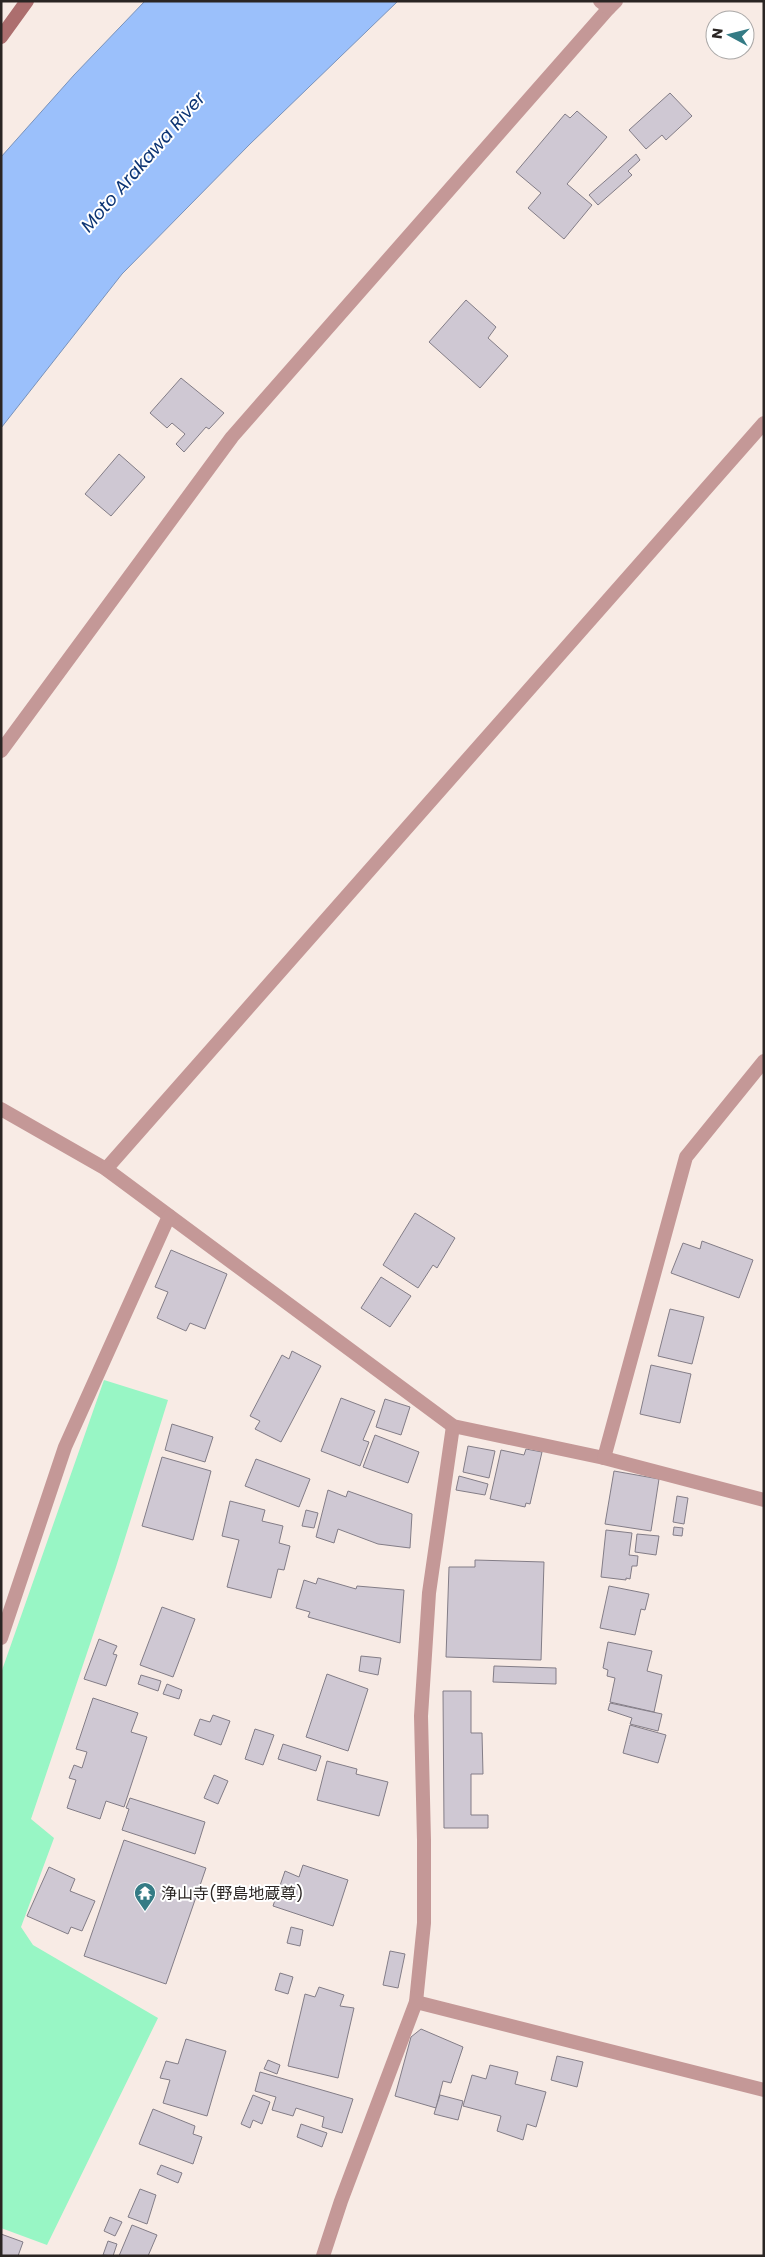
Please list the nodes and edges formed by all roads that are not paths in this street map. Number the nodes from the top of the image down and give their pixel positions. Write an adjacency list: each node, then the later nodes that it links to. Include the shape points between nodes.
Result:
1 (27, 1): 3 (main road)
2 (608, 4): 5 (street, via 232,437)
3 (1, 37)
4 (764, 423): 8 (street)
5 (1, 751)
6 (764, 1061): 11 (street, via 686,1157)
7 (1, 1109): 8 (street)
8 (106, 1169): 9 (street)
9 (169, 1216): 10 (street); 13 (street, via 65,1447)
10 (454, 1426): 11 (street); 14 (street, via 428,1612 421,1716 424,1924)
11 (604, 1458): 12 (street)
12 (764, 1500)
13 (1, 1638)
14 (416, 2002): 15 (street); 16 (street, via 341,2201)
15 (764, 2090)
16 (324, 2256)

